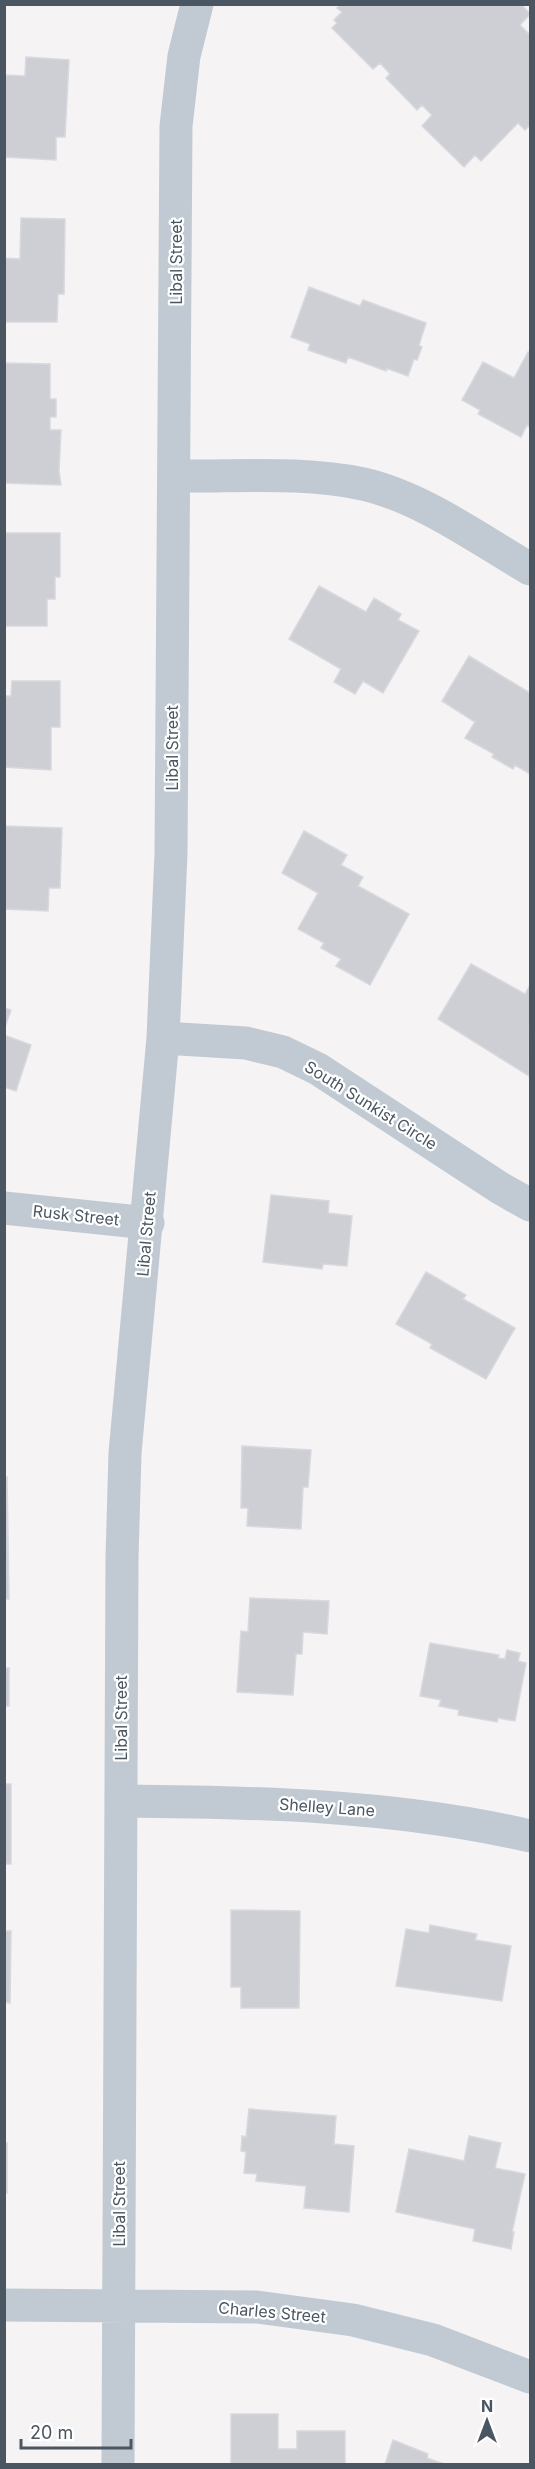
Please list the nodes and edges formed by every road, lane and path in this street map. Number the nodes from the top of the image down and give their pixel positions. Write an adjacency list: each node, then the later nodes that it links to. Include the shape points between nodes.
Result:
1 (197, 4): 2 (street, Libal Street, via 184,56 176,126)
2 (174, 476): 3 (street, via 324,478 364,485 412,501); 4 (street, Libal Street, via 171,853)
3 (531, 569)
4 (163, 1038): 5 (street, South Sunkist Circle, via 246,1043 283,1052 318,1069); 7 (street, Libal Street)
5 (531, 1205)
6 (4, 1208): 7 (street, Rusk Street)
7 (148, 1223): 8 (street, Libal Street, via 125,1453)
8 (121, 1801): 9 (street, Shelley Lane, via 282,1803 391,1812); 11 (street, Libal Street)
9 (531, 1836)
10 (4, 2305): 11 (street, Charles Street)
11 (119, 2305): 12 (street, Charles Street, via 257,2307 353,2320 433,2340); 13 (street, Libal Street)
12 (531, 2377)
13 (118, 2464)

